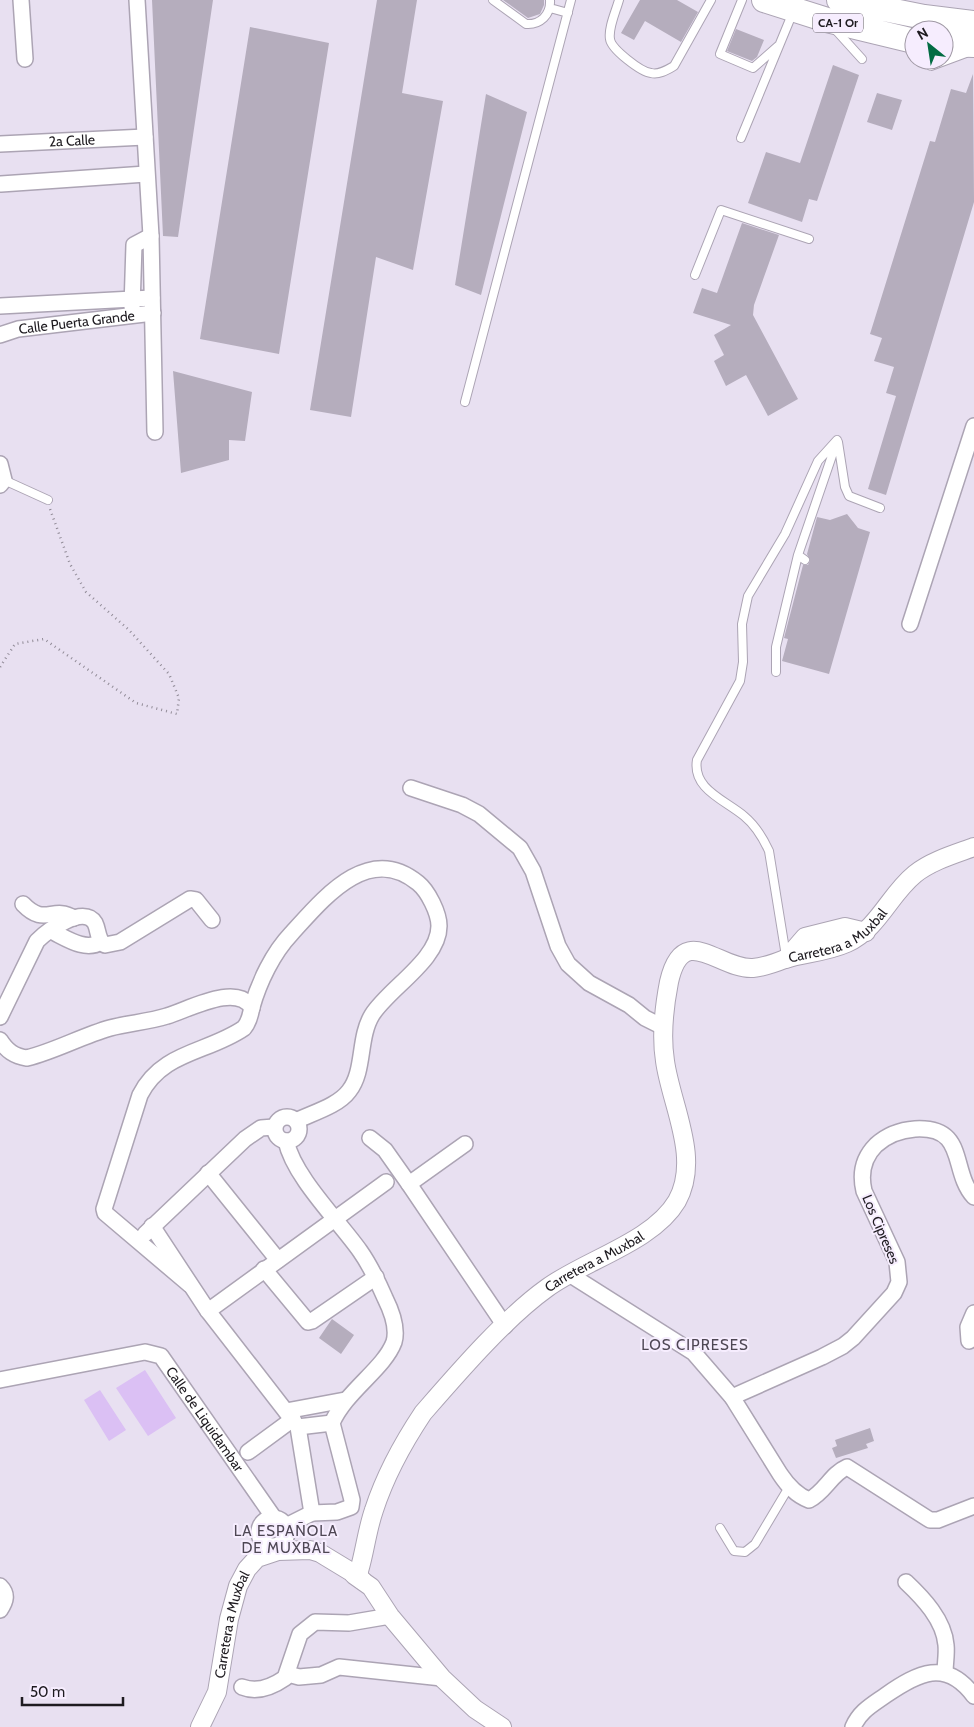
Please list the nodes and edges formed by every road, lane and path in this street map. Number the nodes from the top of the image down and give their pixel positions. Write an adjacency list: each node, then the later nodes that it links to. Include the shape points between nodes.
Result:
1 (21, 0): 19 (street)
2 (137, 0): 22 (street)
3 (493, 0): 9 (lane, via 526,24 539,23)
4 (571, 0): 12 (lane)
5 (618, 0): 6 (lane, via 609,38 613,46 636,66 651,74 674,66)
6 (711, 0)
7 (742, 0): 16 (lane, via 720,54 753,68)
8 (764, 0): 10 (highway, CA-1 Or)
9 (550, 4): 12 (lane)
10 (794, 10): 11 (highway, CA-1 Or); 16 (lane)
11 (833, 10): 13 (highway, CA-1 Or); 14 (highway, CA-1 Or); 21 (lane)
12 (568, 13): 36 (lane)
13 (974, 23)
14 (904, 37)
15 (954, 44): 17 (highway)
16 (780, 45): 23 (lane)
17 (974, 45)
18 (974, 51): 20 (lane)
19 (25, 58)
20 (954, 58)
21 (862, 59)
22 (145, 137): 24 (street, 2a Calle); 25 (street)
23 (741, 138)
24 (0, 144)
25 (146, 174): 26 (street); 27 (street)
26 (1, 184)
27 (151, 236): 30 (street, via 134,245); 31 (street)
28 (809, 239): 29 (lane, via 720,210)
29 (695, 276)
30 (131, 298): 31 (street, Calle Puerta Grande); 32 (street, Calle Puerta Grande); 34 (street)
31 (152, 298): 33 (street)
32 (0, 306)
33 (154, 313): 34 (street, Calle Puerta Grande); 38 (street)
34 (132, 316): 35 (street, Calle Puerta Grande, via 18,329)
35 (0, 335)
36 (465, 402)
37 (974, 426): 44 (street)
38 (155, 432)
39 (837, 440): 43 (lane, via 845,487 850,496); 46 (lane, via 776,647); 54 (lane, via 818,461 784,534 748,596 742,624 740,681 697,760 696,768 703,784 746,817 769,851)
40 (0, 464): 41 (street)
41 (2, 482): 42 (lane)
42 (48, 500): 45 (path, via 57,533 86,592 129,630 169,674 179,698 176,714 136,703 44,639 15,644)
43 (880, 508)
44 (910, 624)
45 (0, 667)
46 (776, 672)
47 (411, 788): 57 (street, via 479,814 520,848 534,872 558,946 568,964 589,983)
48 (974, 847): 54 (street, Carretera a Muxbal, via 916,873 866,932 847,943)
49 (23, 904): 50 (street, via 36,915 67,914)
50 (74, 918): 52 (street); 53 (street, via 89,916)
51 (212, 920): 53 (street, via 196,900 190,899 120,942 111,945)
52 (51, 931): 53 (street, via 84,946 91,947); 56 (street, via 37,942)
53 (101, 942)
54 (786, 959): 57 (street, Carretera a Muxbal, via 754,968 741,967 716,956 693,951 679,957 670,980)
55 (252, 1008): 58 (street, via 237,998 215,999 166,1017 110,1028 27,1058 17,1057); 59 (street, via 271,962 289,936 352,877 377,867 400,872 423,886 438,919 433,946 425,959 371,1016 350,1090 339,1100); 70 (street, via 244,1028 156,1072 140,1095 104,1209)
56 (0, 1017)
57 (663, 1027): 74 (street, Carretera a Muxbal, via 665,1060 686,1155 685,1179 677,1200 664,1218)
58 (0, 1040)
59 (296, 1121): 60 (street, via 283,1117); 62 (street, via 298,1134)
60 (274, 1127): 62 (street, via 277,1136); 64 (street, via 266,1126 254,1132)
61 (370, 1138): 66 (street, via 384,1150)
62 (286, 1141): 68 (street, via 293,1161)
63 (465, 1144): 66 (street)
64 (208, 1173): 69 (street); 71 (street)
65 (386, 1182): 68 (street)
66 (409, 1184): 78 (street)
67 (974, 1197): 81 (street, Los Cipreses, via 964,1185 957,1152 944,1136 914,1129 886,1137 874,1146 862,1170 862,1181 897,1262 899,1282 894,1293 843,1346)
68 (335, 1218): 71 (street); 73 (street)
69 (152, 1226): 70 (street); 75 (street)
70 (138, 1241): 75 (street)
71 (278, 1260): 72 (street)
72 (264, 1269): 73 (street, via 308,1322); 76 (street)
73 (376, 1277): 82 (street, via 390,1309 395,1336 388,1353)
74 (575, 1277): 78 (street, Carretera a Muxbal, via 533,1299); 81 (street, via 694,1353)
75 (190, 1285): 76 (street)
76 (208, 1311): 83 (street)
77 (974, 1313): 79 (street, via 968,1327)
78 (505, 1326): 93 (street, Carretera a Muxbal, via 436,1398 410,1433 373,1512)
79 (968, 1341)
80 (0, 1380): 89 (street, Calle de Liquidambar, via 145,1352 161,1356)
81 (732, 1396): 86 (street)
82 (345, 1400): 83 (street); 84 (street)
83 (292, 1419): 84 (street); 85 (street); 88 (street)
84 (332, 1423): 88 (street, via 352,1504 348,1510)
85 (248, 1452)
86 (789, 1487): 87 (street, via 809,1500 847,1467 930,1520); 90 (lane, via 756,1544 746,1552 734,1551)
87 (974, 1506)
88 (312, 1513): 89 (street)
89 (282, 1527): 91 (street, Calle de Liquidambar); 92 (street, via 279,1545); 92 (street, via 266,1519 260,1526)
90 (720, 1528)
91 (299, 1549): 92 (street, Carretera a Muxbal); 93 (street, Carretera a Muxbal, via 320,1553)
92 (262, 1550): 103 (street, Carretera a Muxbal, via 238,1586 228,1619 217,1692)
93 (356, 1574): 97 (street)
94 (906, 1582): 99 (street, via 923,1598 939,1623 946,1643)
95 (0, 1586): 96 (street, via 5,1591 6,1600)
96 (0, 1610)
97 (390, 1616): 98 (street, via 349,1623 315,1622 300,1634); 100 (street)
98 (289, 1669): 100 (street, via 299,1676 321,1675 335,1668 361,1668); 101 (street, via 271,1686 256,1690)
99 (945, 1673): 102 (street, via 955,1676); 105 (street, via 923,1673 913,1677 861,1713)
100 (442, 1678): 104 (street, via 475,1709)
101 (242, 1687)
102 (974, 1696)
103 (200, 1727)
104 (502, 1727)
105 (854, 1727)

